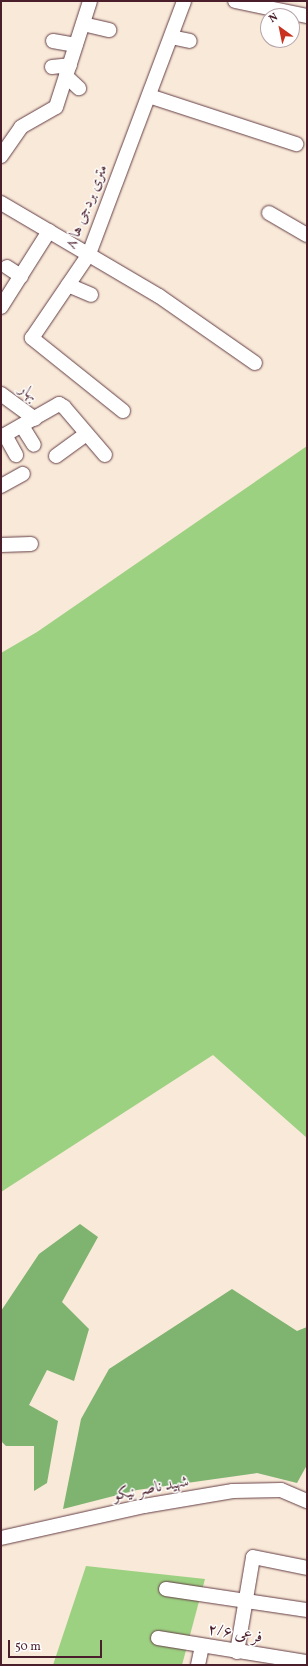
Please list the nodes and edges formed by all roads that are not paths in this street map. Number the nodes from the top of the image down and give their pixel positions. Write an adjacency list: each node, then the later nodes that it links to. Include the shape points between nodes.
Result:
1 (90, 1): 5 (street)
2 (184, 1): 7 (street, ۸ متری بردجی ها)
3 (235, 1): 4 (street)
4 (307, 16)
5 (83, 24): 6 (street); 10 (street)
6 (109, 30)
7 (171, 36): 9 (street); 14 (street, ۸ متری بردجی ها)
8 (53, 41): 10 (street)
9 (190, 41)
10 (76, 45): 12 (street)
11 (52, 67): 12 (street)
12 (68, 70): 13 (street); 16 (street, via 56,107 21,127)
13 (79, 88)
14 (149, 96): 15 (street); 21 (street, ۸ متری بردجی ها)
15 (296, 144)
16 (1, 156)
17 (1, 203): 19 (street)
18 (269, 213): 20 (street)
19 (49, 231): 21 (street); 23 (street)
20 (307, 235)
21 (88, 254): 24 (street, ۸ متری بردجی ها); 27 (street, via 159,296)
22 (7, 267): 23 (street)
23 (21, 276): 26 (street)
24 (68, 285): 25 (street); 29 (street, ۸ متری بردجی ها, via 32,338)
25 (90, 295)
26 (1, 307)
27 (255, 363)
28 (1, 394): 30 (street, بهار)
29 (123, 411)
30 (35, 419): 31 (street); 32 (street, via 59,404 64,406)
31 (22, 426): 33 (street); 34 (street)
32 (86, 434): 36 (street); 37 (street)
33 (3, 436): 35 (street)
34 (34, 445)
35 (16, 455)
36 (105, 455)
37 (56, 456)
38 (23, 474): 39 (street)
39 (1, 486)
40 (31, 544): 41 (street)
41 (1, 545)
42 (307, 1501): 43 (street, شهید ناصر نیکو, via 280,1490 233,1491 144,1506)
43 (1, 1538)
44 (307, 1568): 46 (street, via 253,1557)
45 (166, 1589): 46 (street)
46 (246, 1601): 47 (street); 50 (street)
47 (307, 1610)
48 (158, 1638): 49 (street, فرعی ۲/۶)
49 (202, 1646): 50 (street, فرعی ۲/۶); 52 (street)
50 (237, 1652): 51 (street, فرعی ۲/۶)
51 (307, 1662)
52 (198, 1665)

